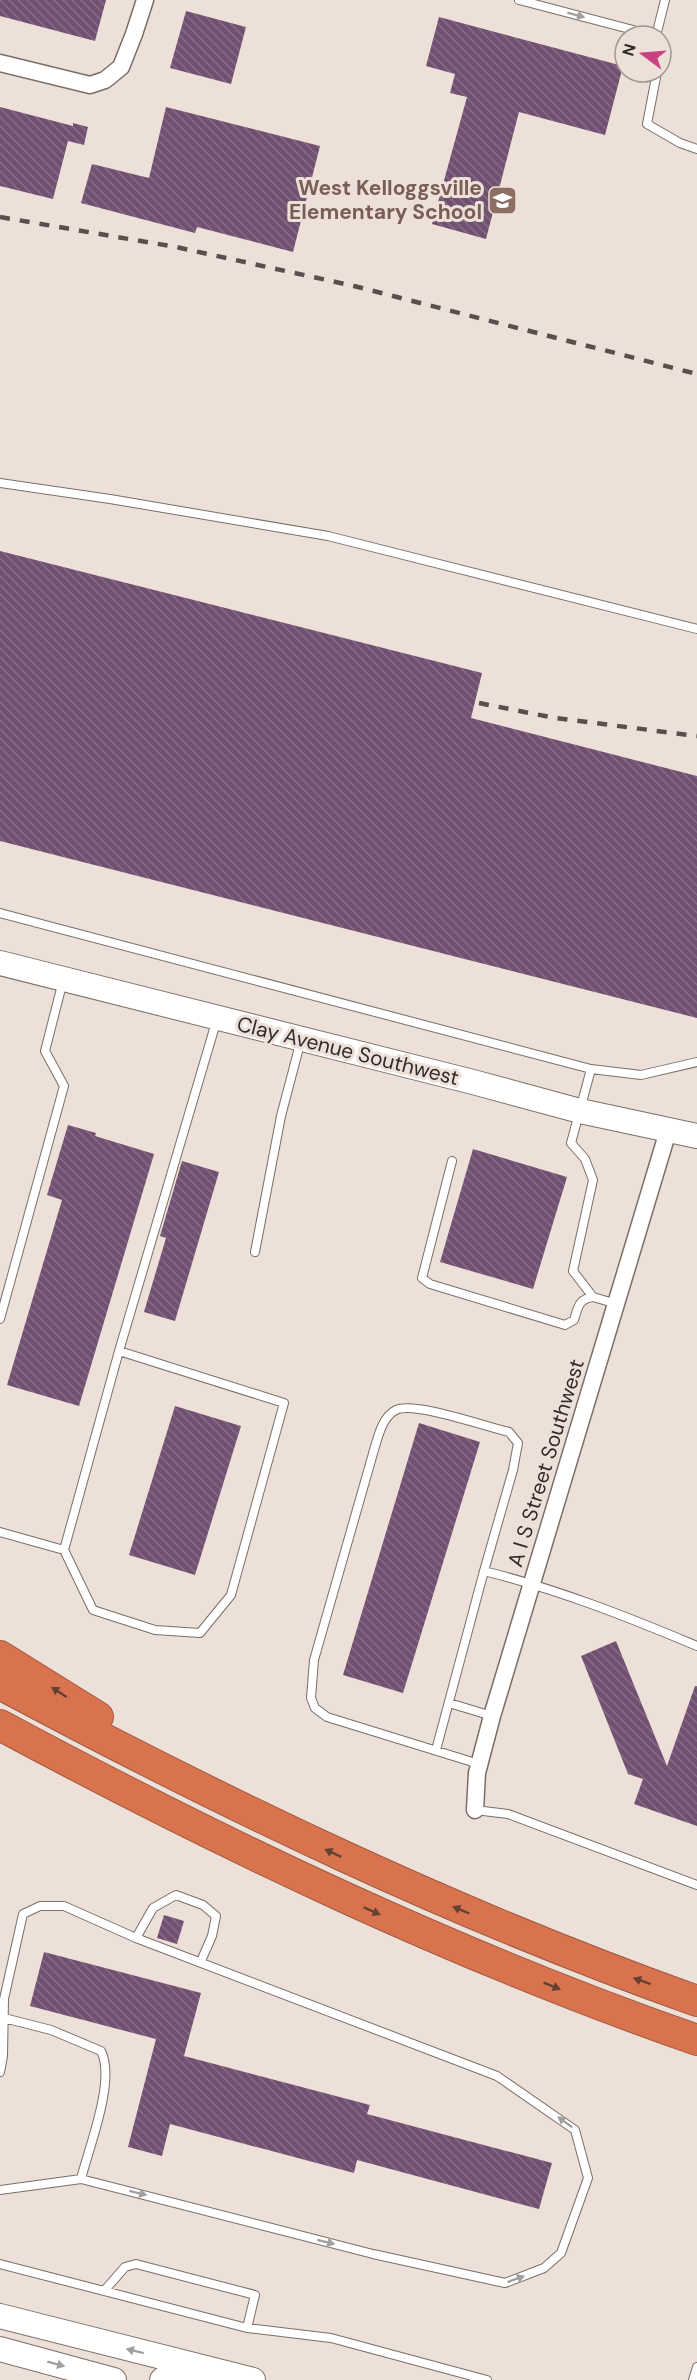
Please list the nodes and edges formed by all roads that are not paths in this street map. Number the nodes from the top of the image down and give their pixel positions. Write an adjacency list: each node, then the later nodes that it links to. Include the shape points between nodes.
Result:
1 (145, 0): 6 (street, via 121,67 105,80 90,85)
2 (519, 0): 5 (lane, one-way to 5)
3 (665, 0): 4 (lane)
4 (659, 24)
5 (613, 25)
6 (0, 63)
7 (655, 84): 8 (lane, via 647,124)
8 (697, 148)
9 (0, 483): 10 (lane, via 328,536)
10 (697, 629)
11 (0, 913): 17 (lane)
12 (0, 963): 13 (street, Clay Avenue Southwest)
13 (63, 980): 14 (street, Clay Avenue Southwest); 25 (lane, via 45,1051 64,1086)
14 (217, 1018): 15 (street, Clay Avenue Southwest); 26 (lane)
15 (301, 1039): 18 (street, Clay Avenue Southwest); 22 (lane, via 281,1116)
16 (697, 1062): 17 (lane, via 640,1075)
17 (591, 1069): 18 (lane)
18 (580, 1111): 19 (street, Clay Avenue Southwest); 23 (lane, via 571,1143 585,1159 593,1180 573,1271)
19 (668, 1131): 20 (street, Clay Avenue Southwest); 24 (street, A I S Street Southwest)
20 (697, 1136)
21 (452, 1161): 23 (lane, via 422,1278 430,1284 565,1325 574,1320 584,1298)
22 (255, 1252)
23 (593, 1297): 24 (lane)
24 (617, 1304): 30 (street, A I S Street Southwest)
25 (0, 1319)
26 (119, 1351): 28 (lane); 28 (lane, via 284,1403 275,1437 231,1595 200,1633 155,1630 93,1610)
27 (0, 1532): 28 (lane)
28 (64, 1550)
29 (484, 1570): 30 (lane); 34 (lane); 38 (lane, via 518,1443 509,1432 413,1407 396,1410 385,1421 374,1450 314,1659 311,1698 327,1717)
30 (533, 1584): 31 (lane); 35 (street, A I S Street Southwest)
31 (697, 1646)
32 (0, 1656): 41 (highway, one-way to 32)
33 (0, 1684): 41 (highway)
34 (449, 1703): 35 (lane); 38 (lane)
35 (492, 1716): 39 (street, A I S Street Southwest)
36 (0, 1725): 43 (highway, via 149,1805)
37 (0, 1747): 43 (highway)
38 (436, 1750): 39 (lane)
39 (479, 1764): 40 (street, A I S Street Southwest)
40 (475, 1810): 42 (lane, via 508,1814)
41 (249, 1814): 46 (highway, one-way to 41, via 511,1931)
42 (697, 1885)
43 (341, 1898): 48 (highway, one-way to 48, via 453,1947)
44 (136, 1938): 45 (lane); 45 (lane, via 153,1908 176,1895 203,1905 216,1917); 47 (lane, via 64,1906 40,1906 23,1914 4,1999)
45 (201, 1961): 50 (lane, one-way to 45, via 374,2254 505,2283 544,2268 561,2253 588,2178 575,2130 497,2076)
46 (697, 2001)
47 (4, 2018): 49 (lane); 50 (lane, via 51,2030 102,2051 107,2081)
48 (697, 2040)
49 (0, 2072)
50 (81, 2179): 51 (lane)
51 (0, 2190)
52 (0, 2264): 53 (lane)
53 (104, 2291): 55 (lane); 55 (lane, via 125,2267 136,2264 245,2292 255,2295)
54 (0, 2316): 58 (street, one-way to 54)
55 (247, 2328): 61 (lane, via 331,2338)
56 (0, 2349): 59 (street, one-way to 59)
57 (697, 2367): 62 (lane)
58 (248, 2379): 60 (street, via 180,2371)
59 (114, 2380)
60 (162, 2380)
61 (487, 2380)
62 (693, 2380)

